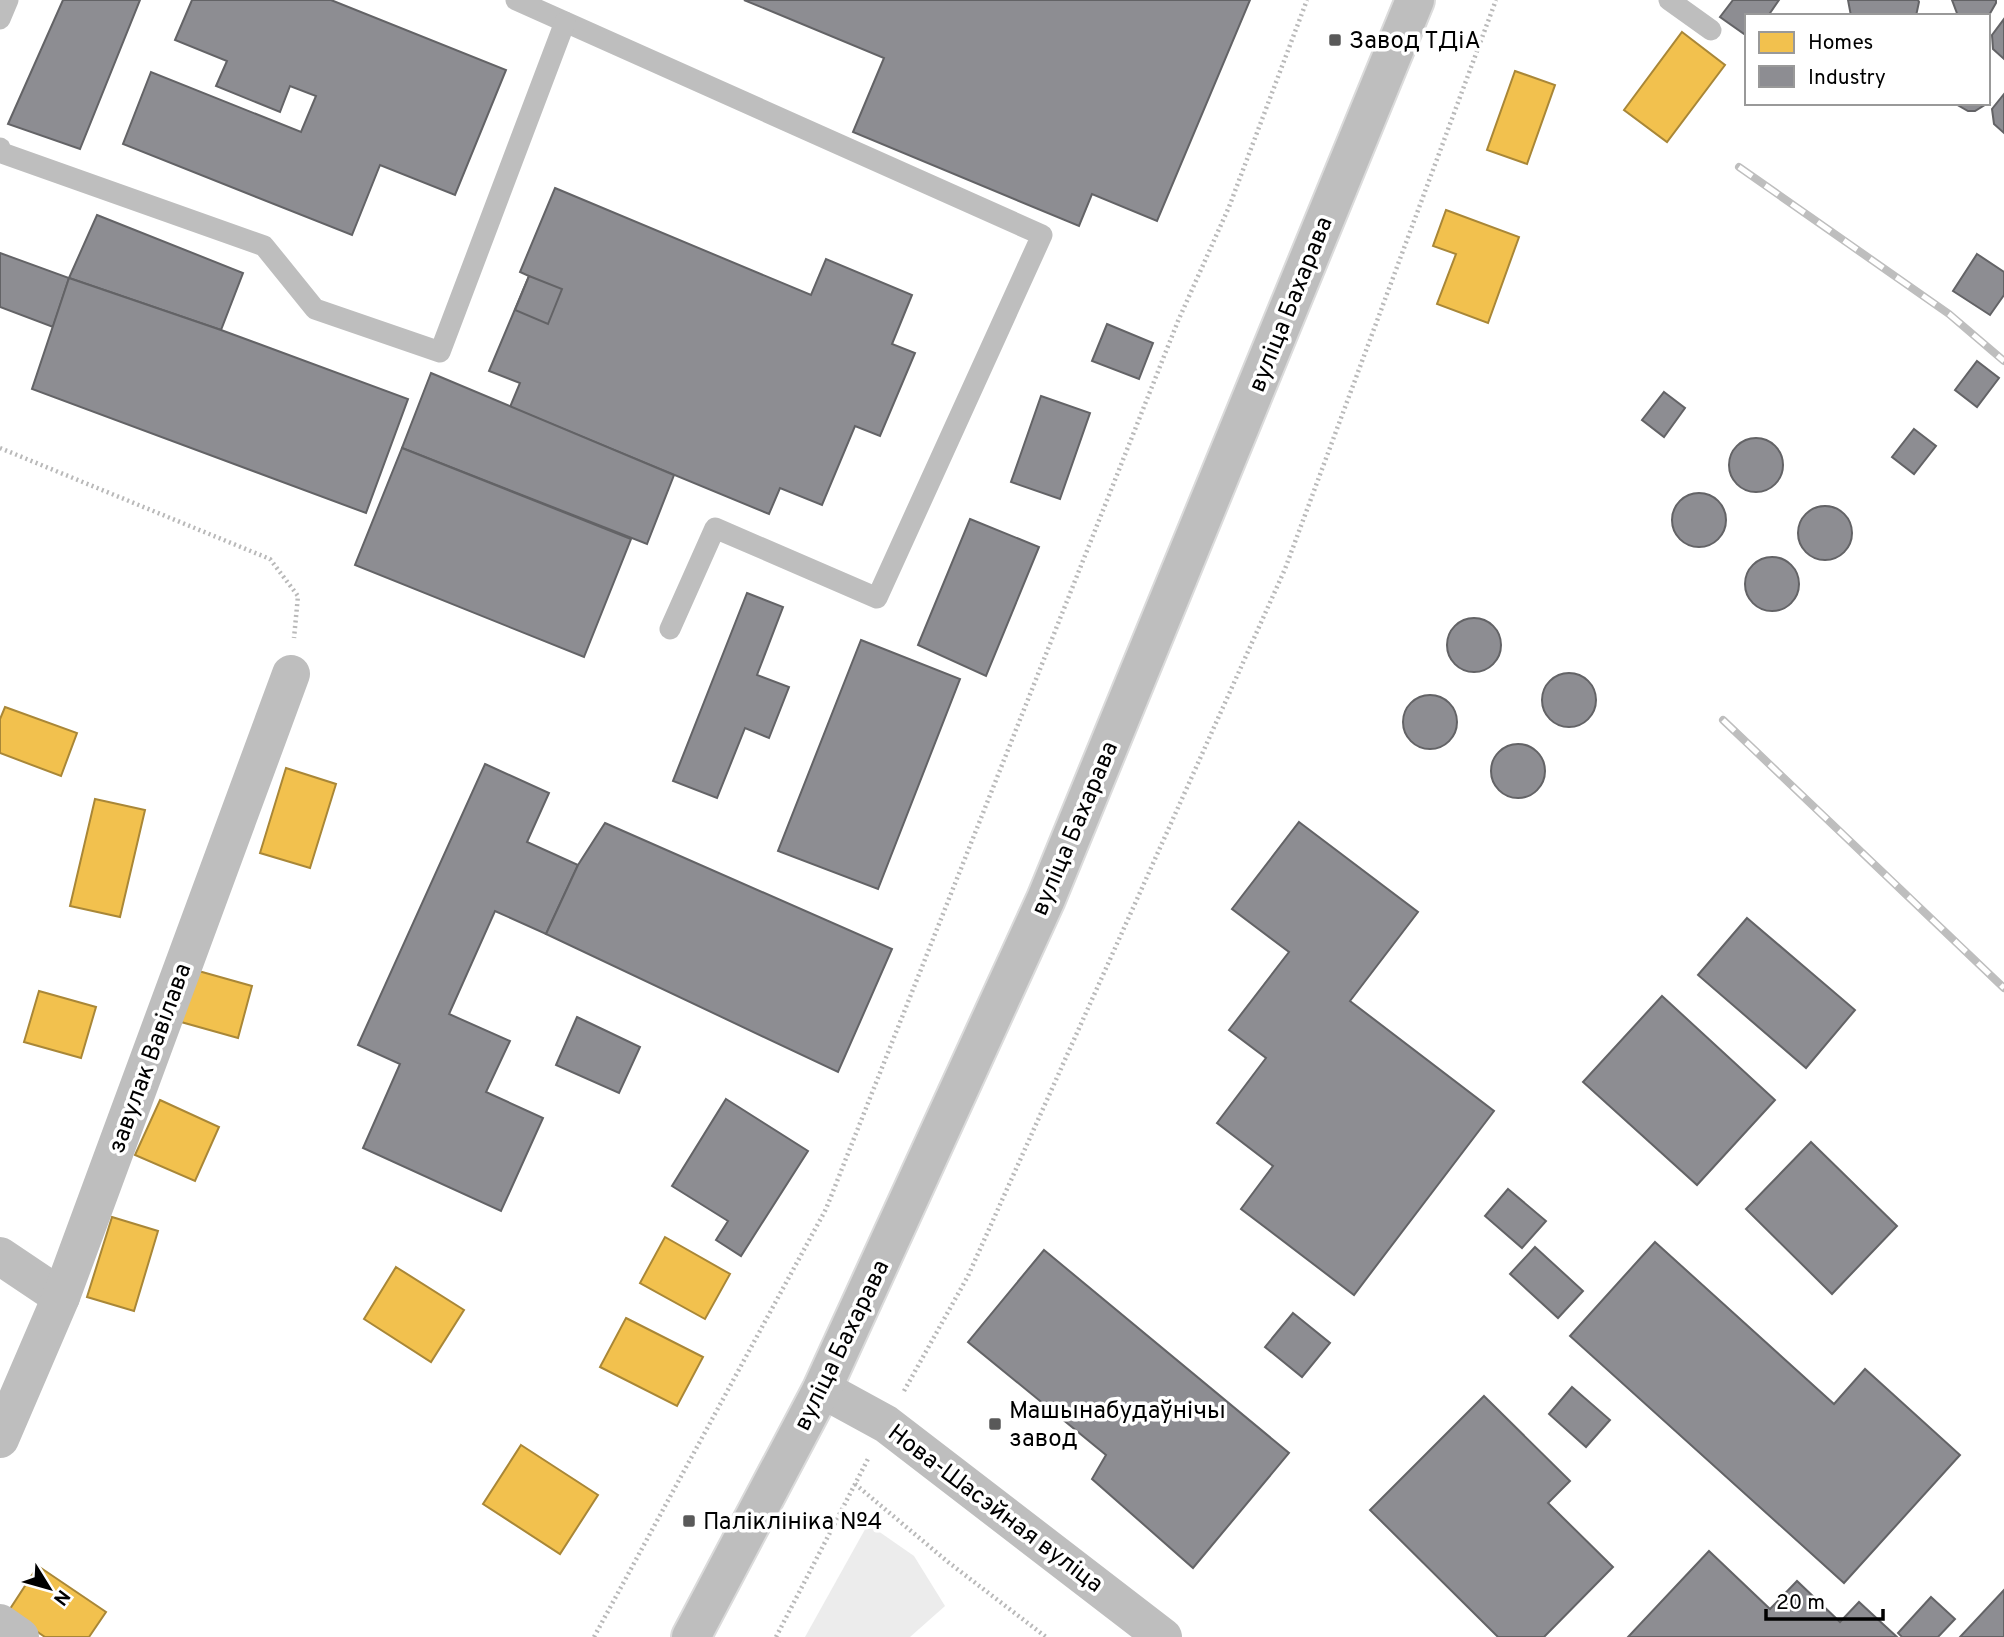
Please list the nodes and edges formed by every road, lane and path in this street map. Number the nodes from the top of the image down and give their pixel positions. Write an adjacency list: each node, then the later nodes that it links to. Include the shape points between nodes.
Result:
1 (8, 0): 7 (lane)
2 (516, 0): 8 (lane)
3 (1307, 0): 22 (path, via 1229,207 1178,321 826,1209)
4 (1415, 0): 17 (main road, вуліца Бахарава, via 1046,899)
5 (1496, 0): 15 (path, via 1285,569)
6 (1668, 0): 9 (lane)
7 (0, 19)
8 (565, 22): 10 (lane, via 440,352 316,309 264,246 2,153); 12 (lane, via 1042,235 877,598 715,528)
9 (1711, 30)
10 (0, 148)
11 (0, 448): 13 (path, via 270,559 298,596)
12 (670, 629)
13 (291, 674): 16 (main road, завулак Вавілава)
14 (0, 1256): 16 (main road)
15 (968, 1276)
16 (61, 1297): 18 (main road, завулак Вавілава)
17 (822, 1389): 23 (main road, вуліца Бахарава); 25 (main road, Нова-Шасэйная вуліца, via 886,1424)
18 (0, 1439)
19 (855, 1484): 24 (path)
20 (0, 1623): 21 (main road)
21 (20, 1637)
22 (594, 1637)
23 (691, 1637)
24 (1046, 1637)
25 (1163, 1637)

